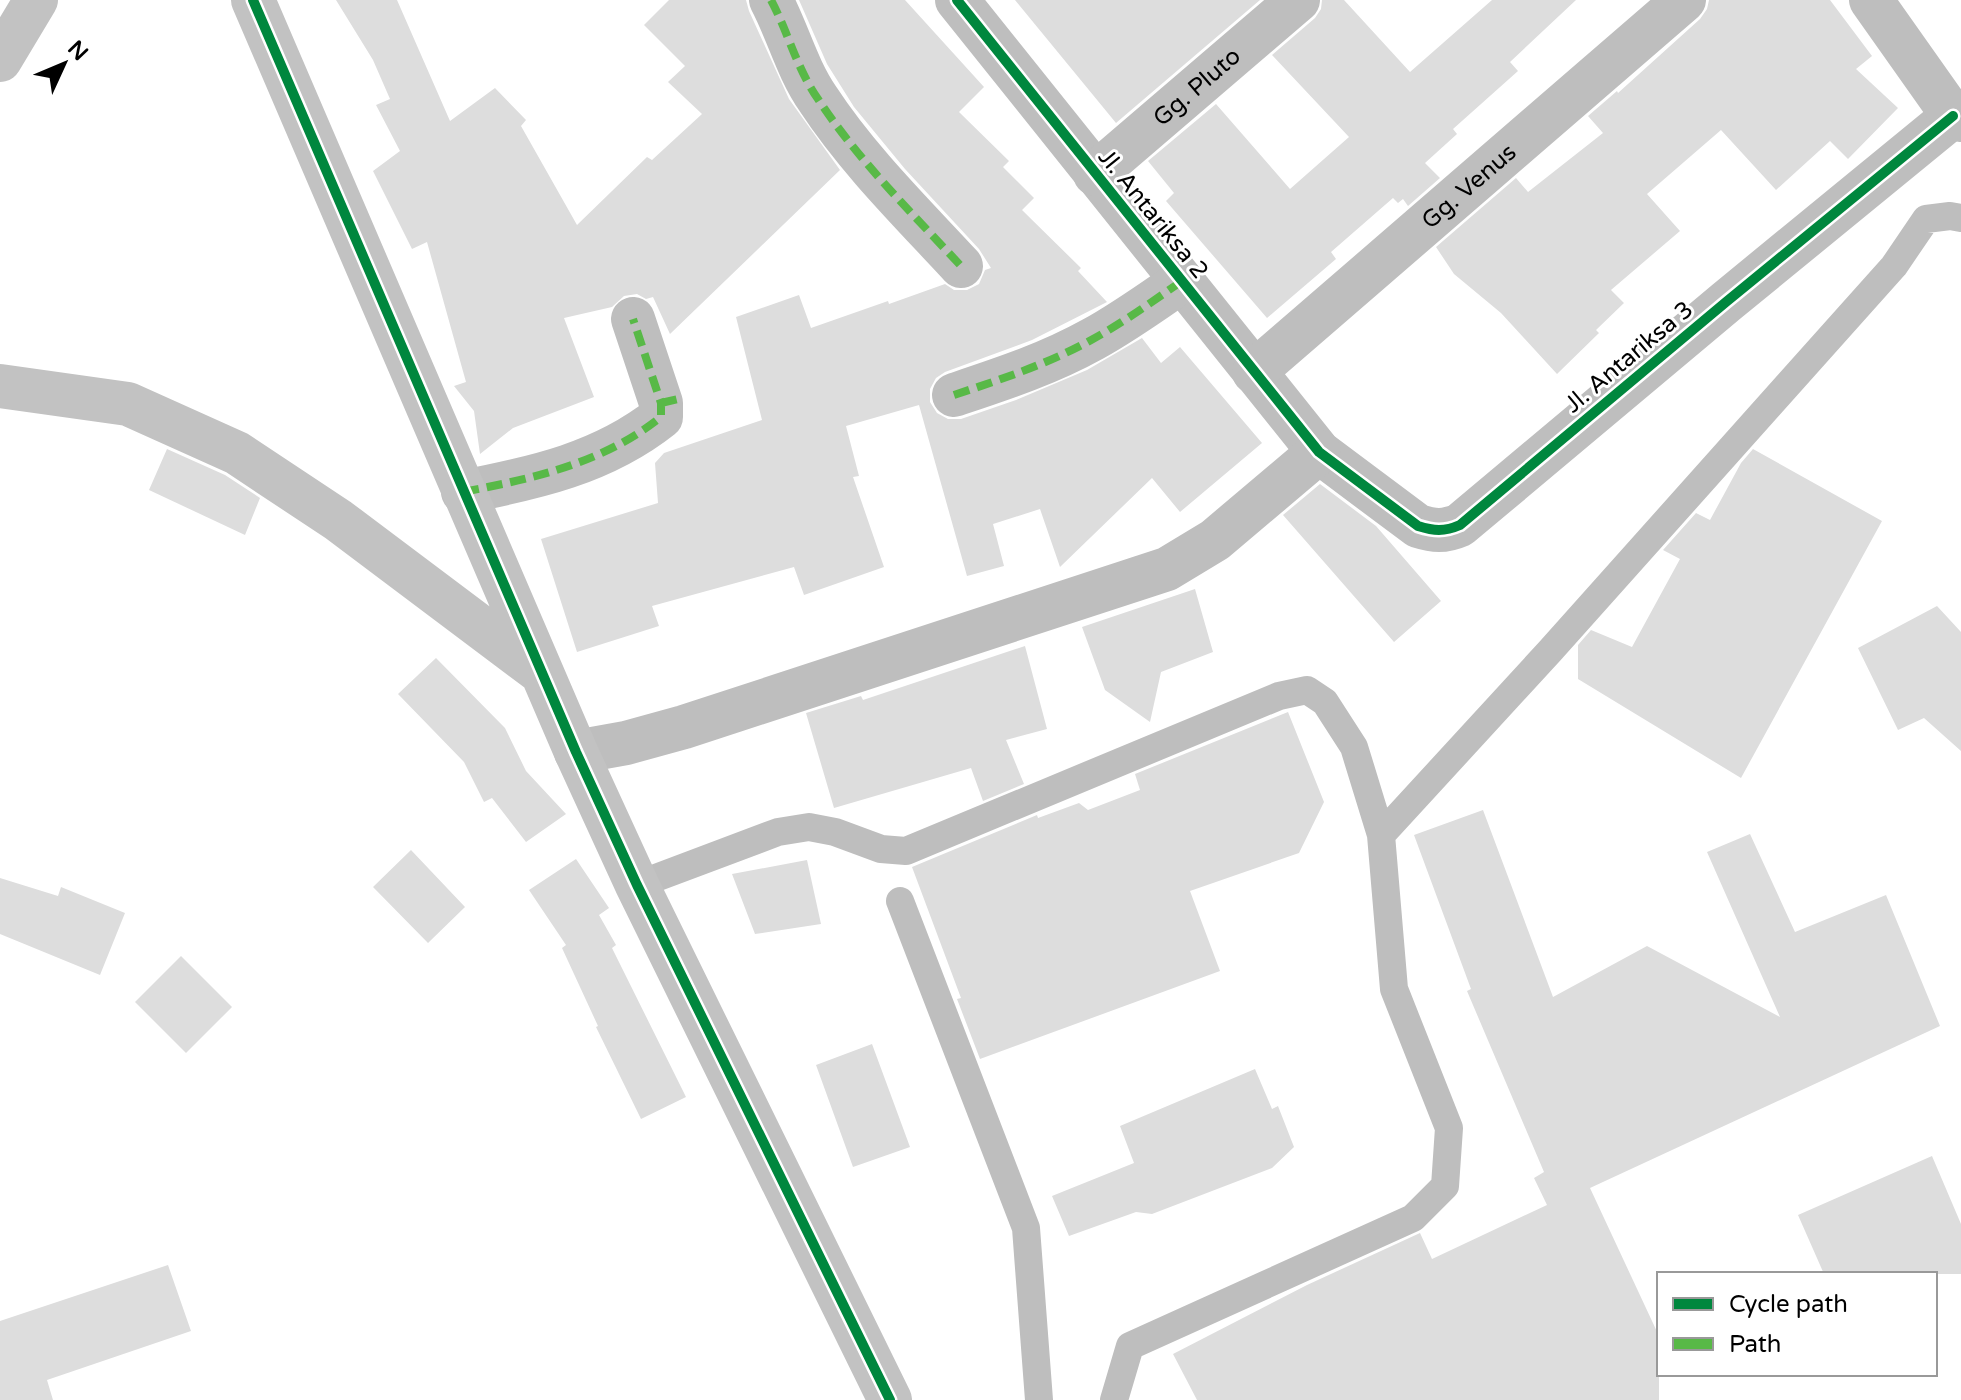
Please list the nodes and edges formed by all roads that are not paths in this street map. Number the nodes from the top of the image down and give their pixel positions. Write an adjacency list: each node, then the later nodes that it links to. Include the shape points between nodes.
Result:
1 (36, 0): 8 (street)
2 (253, 0): 19 (street)
3 (771, 0): 12 (street, via 818,99)
4 (957, 0): 10 (street, Jl. Antariksa 2)
5 (1298, 0): 10 (street, Gg. Pluto)
6 (1684, 0): 15 (street, Gg. Venus)
7 (1871, 0): 9 (street)
8 (0, 60)
9 (1957, 118): 18 (street, Jl. Antariksa 3, via 1460,525 1447,531 1418,526)
10 (1095, 174): 13 (street, Jl. Antariksa 2)
11 (1961, 218): 22 (lane, via 1926,219 1894,266)
12 (961, 266)
13 (1182, 281): 15 (street, Jl. Antariksa 2); 17 (street, via 1069,351)
14 (633, 319): 19 (street, via 671,400 661,417 590,460)
15 (1254, 372): 18 (street, Jl. Antariksa 2)
16 (0, 386): 20 (street, via 128,404 237,453 338,520)
17 (954, 395)
18 (1319, 452): 21 (street, via 1215,540 1167,569 684,727)
19 (463, 492): 20 (street)
20 (541, 672): 21 (street)
21 (576, 752): 23 (street)
22 (1381, 835): 23 (lane, via 1354,747 1325,702 1307,690 1279,696 906,851 881,849 809,827 778,832); 27 (lane, via 1394,989 1449,1128 1445,1186 1413,1218 1130,1346)
23 (637, 885): 25 (street)
24 (900, 901): 26 (lane, via 1026,1228)
25 (890, 1400)
26 (1039, 1400)
27 (1114, 1400)

